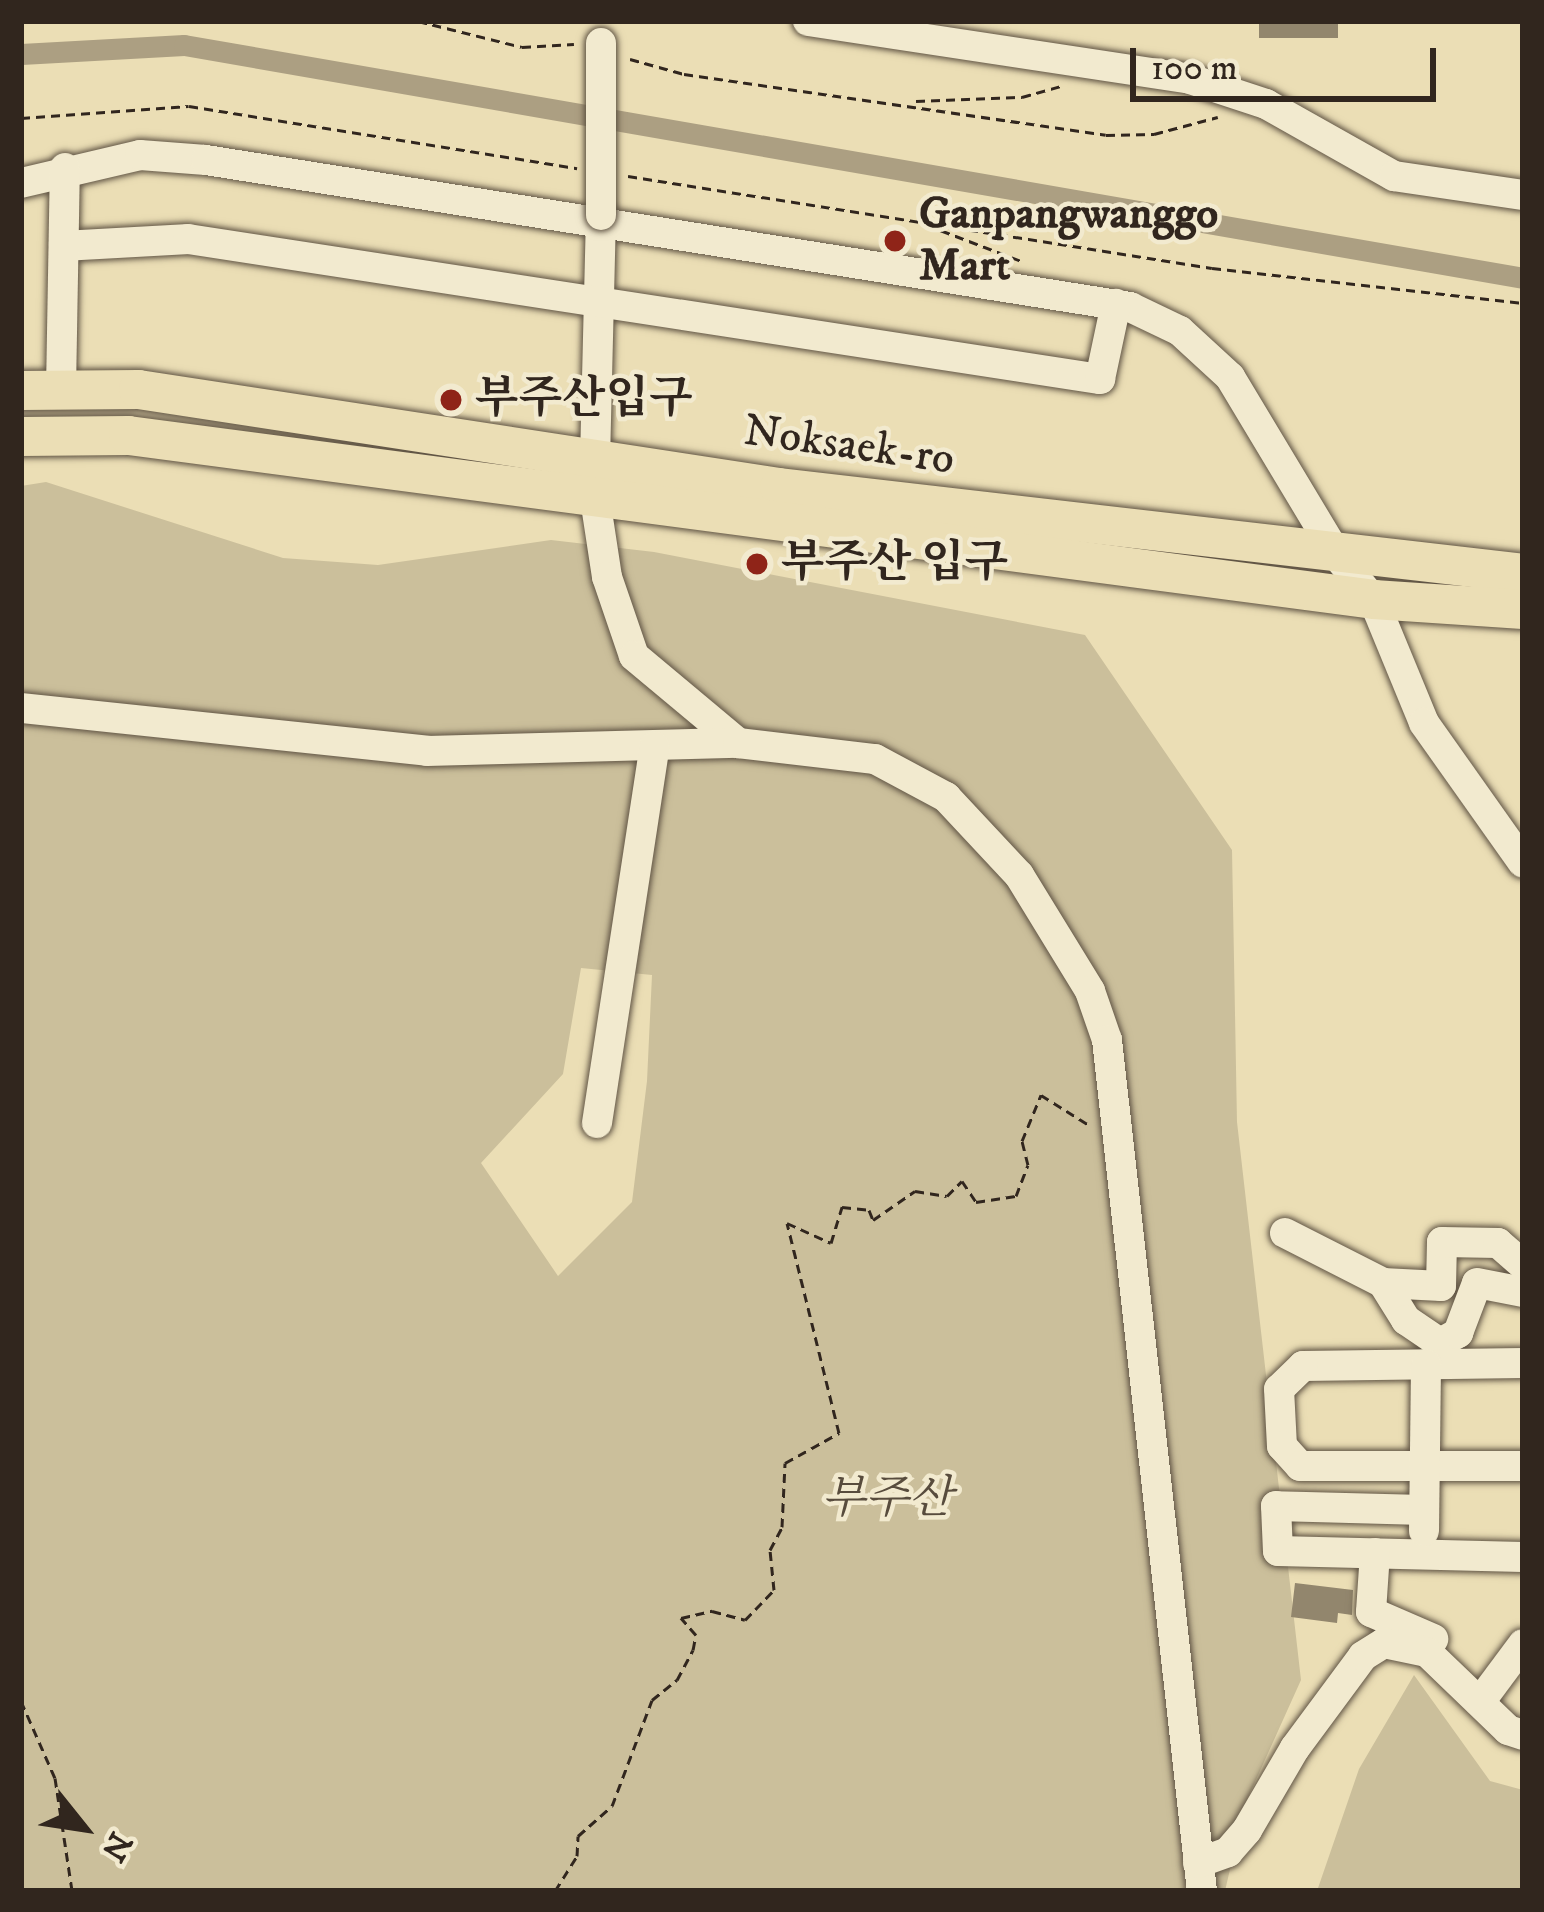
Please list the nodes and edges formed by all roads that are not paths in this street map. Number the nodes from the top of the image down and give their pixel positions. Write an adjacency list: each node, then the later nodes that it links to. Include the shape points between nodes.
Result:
1 (808, 21): 5 (street, via 1229,89 1376,169 1428,185)
2 (601, 42): 6 (street, bridge)
3 (65, 168): 4 (street); 6 (street, via 166,156); 7 (street)
4 (21, 183)
5 (1523, 195)
6 (601, 219): 8 (street); 9 (street)
7 (64, 246): 8 (street, via 188,239); 11 (street)
8 (599, 304): 9 (street, via 1100,380); 13 (street)
9 (1116, 304): 14 (street, via 1180,331 1230,377)
10 (21, 390): 11 (main road, Noksaek-ro)
11 (61, 390): 13 (main road, Noksaek-ro, via 138,389)
12 (21, 436): 13 (main road, Noksaek-ro, via 128,435)
13 (595, 475): 14 (main road, Noksaek-ro); 16 (main road, Noksaek-ro); 19 (street, via 607,577 634,656)
14 (1338, 557): 15 (main road, Noksaek-ro); 16 (street)
15 (1523, 573)
16 (1373, 599): 17 (main road, Noksaek-ro); 21 (street, via 1424,723)
17 (1523, 609)
18 (21, 708): 20 (street, via 427,752)
19 (738, 743): 20 (street); 39 (street, via 875,759 946,797 1019,875 1090,991 1107,1040)
20 (655, 746): 22 (street)
21 (1523, 863)
22 (597, 1123)
23 (1285, 1233): 25 (street)
24 (1523, 1265): 25 (street, via 1498,1243 1442,1242 1441,1286)
25 (1383, 1283): 26 (street, via 1406,1320 1440,1343 1458,1333 1477,1283)
26 (1523, 1292)
27 (1523, 1363): 28 (street)
28 (1426, 1364): 29 (street); 29 (street, via 1303,1366 1279,1389 1290,1461)
29 (1425, 1466): 30 (street); 31 (street)
30 (1523, 1466)
31 (1424, 1510): 32 (street, via 1276,1506 1278,1551); 33 (street)
32 (1375, 1553): 33 (street); 36 (street, via 1371,1612 1423,1628 1451,1657)
33 (1424, 1555): 34 (street)
34 (1523, 1557)
35 (1523, 1644): 37 (street)
36 (1452, 1673): 37 (street); 39 (street, via 1400,1641 1364,1657 1247,1830)
37 (1480, 1702): 38 (street)
38 (1523, 1735)
39 (1200, 1877)

